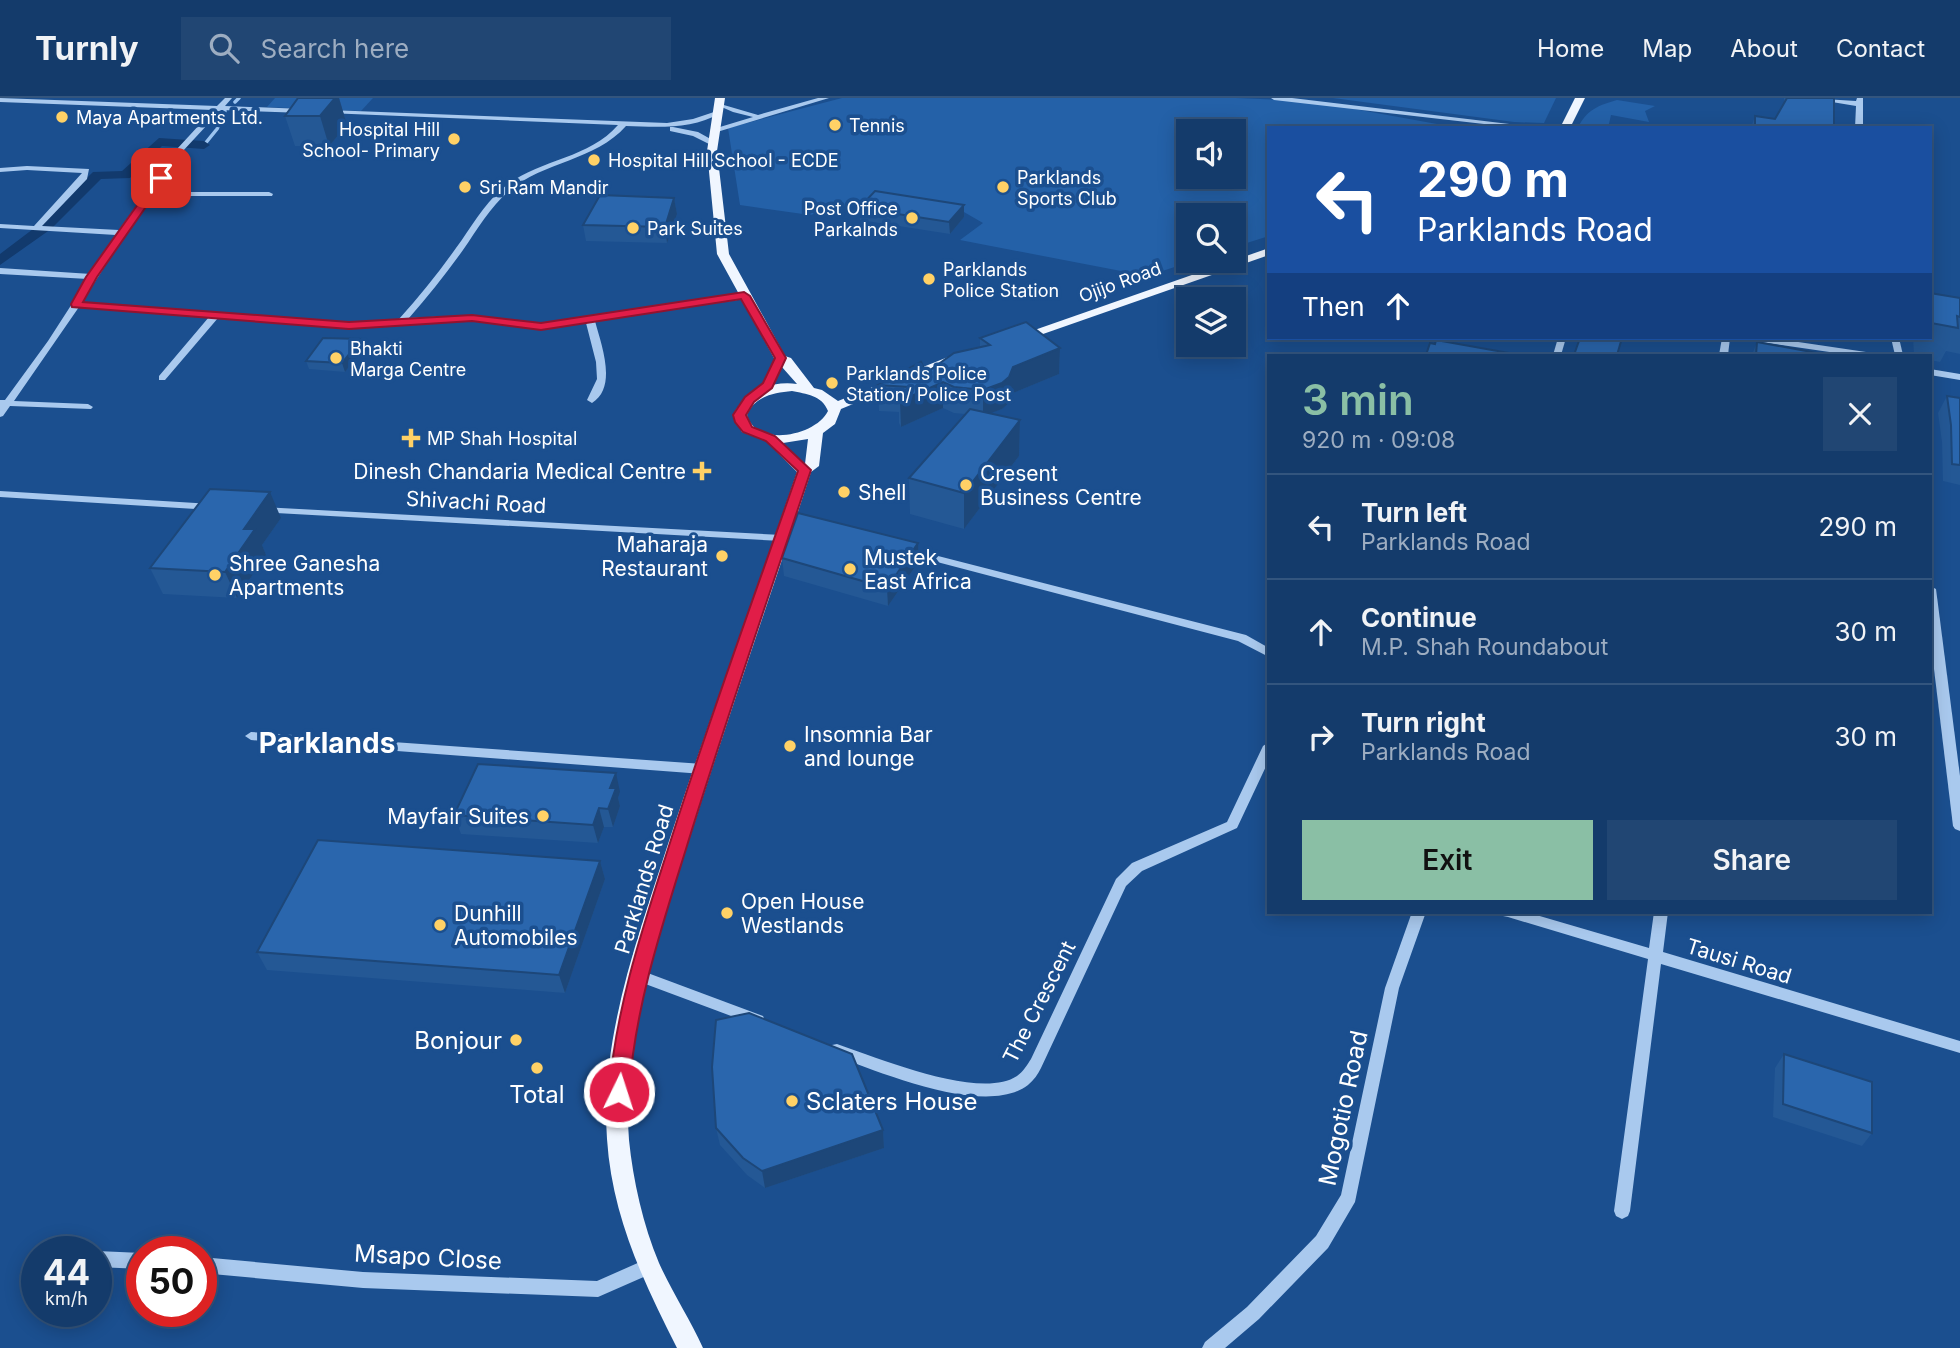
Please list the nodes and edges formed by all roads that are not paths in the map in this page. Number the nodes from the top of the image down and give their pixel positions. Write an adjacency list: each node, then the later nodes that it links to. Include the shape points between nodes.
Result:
1 (229, 98): 9 (street)
2 (826, 98): 10 (street)
3 (1274, 98): 13 (street)
4 (1580, 98): 14 (main road)
5 (1811, 98): 7 (street)
6 (0, 100): 9 (street)
7 (1860, 101): 15 (street)
8 (719, 105): 10 (street, via 743,114); 12 (street, via 685,123); 16 (main road)
9 (218, 108): 11 (street); 20 (street, via 177,153)
10 (765, 115): 16 (street)
11 (625, 122): 12 (street); 32 (street, via 610,138 507,188)
12 (662, 124): 16 (street)
13 (1522, 126)
14 (1566, 126)
15 (1859, 126)
16 (713, 136): 28 (main road, via 723,254)
17 (11, 168): 18 (street); 19 (street); 23 (street, via 86,171)
18 (0, 170)
19 (0, 177)
20 (149, 194): 21 (street); 24 (street)
21 (269, 194)
22 (0, 226): 23 (street)
23 (37, 227): 24 (street)
24 (122, 233): 27 (street)
25 (1267, 252): 34 (main road, Ojijo Road)
26 (0, 271): 27 (street)
27 (92, 277): 29 (street)
28 (744, 296): 31 (street); 37 (main road)
29 (76, 304): 30 (street); 45 (street)
30 (214, 317): 32 (street, via 349,325); 40 (street)
31 (590, 320): 32 (street, via 541,327 472,318); 44 (street, via 602,379)
32 (402, 321)
33 (1768, 340): 36 (street)
34 (1005, 342)
35 (971, 353): 42 (main road)
36 (1859, 354)
37 (780, 358): 41 (main road); 43 (main road, via 775,375)
38 (1932, 372): 39 (street)
39 (1960, 377)
40 (162, 378)
41 (814, 391): 42 (main road); 43 (main road, via 792,387); 47 (main road)
42 (866, 392): 47 (main road)
43 (760, 394): 50 (main road, via 742,407 741,422)
44 (592, 400)
45 (3, 403): 46 (street); 48 (street)
46 (88, 407)
47 (835, 407): 49 (main road, via 828,425)
48 (0, 414)
49 (816, 433): 50 (main road); 51 (main road, Parklands Road, via 812,466)
50 (771, 438): 51 (main road)
51 (805, 470): 55 (main road, Parklands Road)
52 (0, 494): 53 (street)
53 (220, 507)
54 (245, 509): 55 (street, Shivachi Road)
55 (790, 527): 61 (main road, Parklands Road)
56 (887, 545): 58 (street, via 1242,638)
57 (1932, 605): 62 (street)
58 (1267, 652)
59 (251, 736): 61 (street)
60 (1267, 750): 69 (street, The Crescent, via 1232,825 1137,867 1121,883 1036,1063 1019,1083 989,1090 954,1086)
61 (703, 769): 67 (main road, Parklands Road)
62 (1960, 826)
63 (1418, 914): 75 (street, Mogotio Road, via 1392,989 1349,1197 1322,1242 1253,1313)
64 (1514, 914): 66 (street, Tausi Road)
65 (1661, 914): 66 (street)
66 (1656, 958): 70 (street, Tausi Road); 71 (street)
67 (637, 975): 68 (street); 73 (main road, Parklands Road, via 622,1048 618,1128 630,1202)
68 (774, 1026)
69 (821, 1044)
70 (1960, 1047)
71 (1622, 1211)
72 (217, 1266): 73 (street, Msapo Close, via 363,1280 598,1289)
73 (649, 1266): 74 (main road, Parklands Road)
74 (690, 1348)
75 (1211, 1348)

